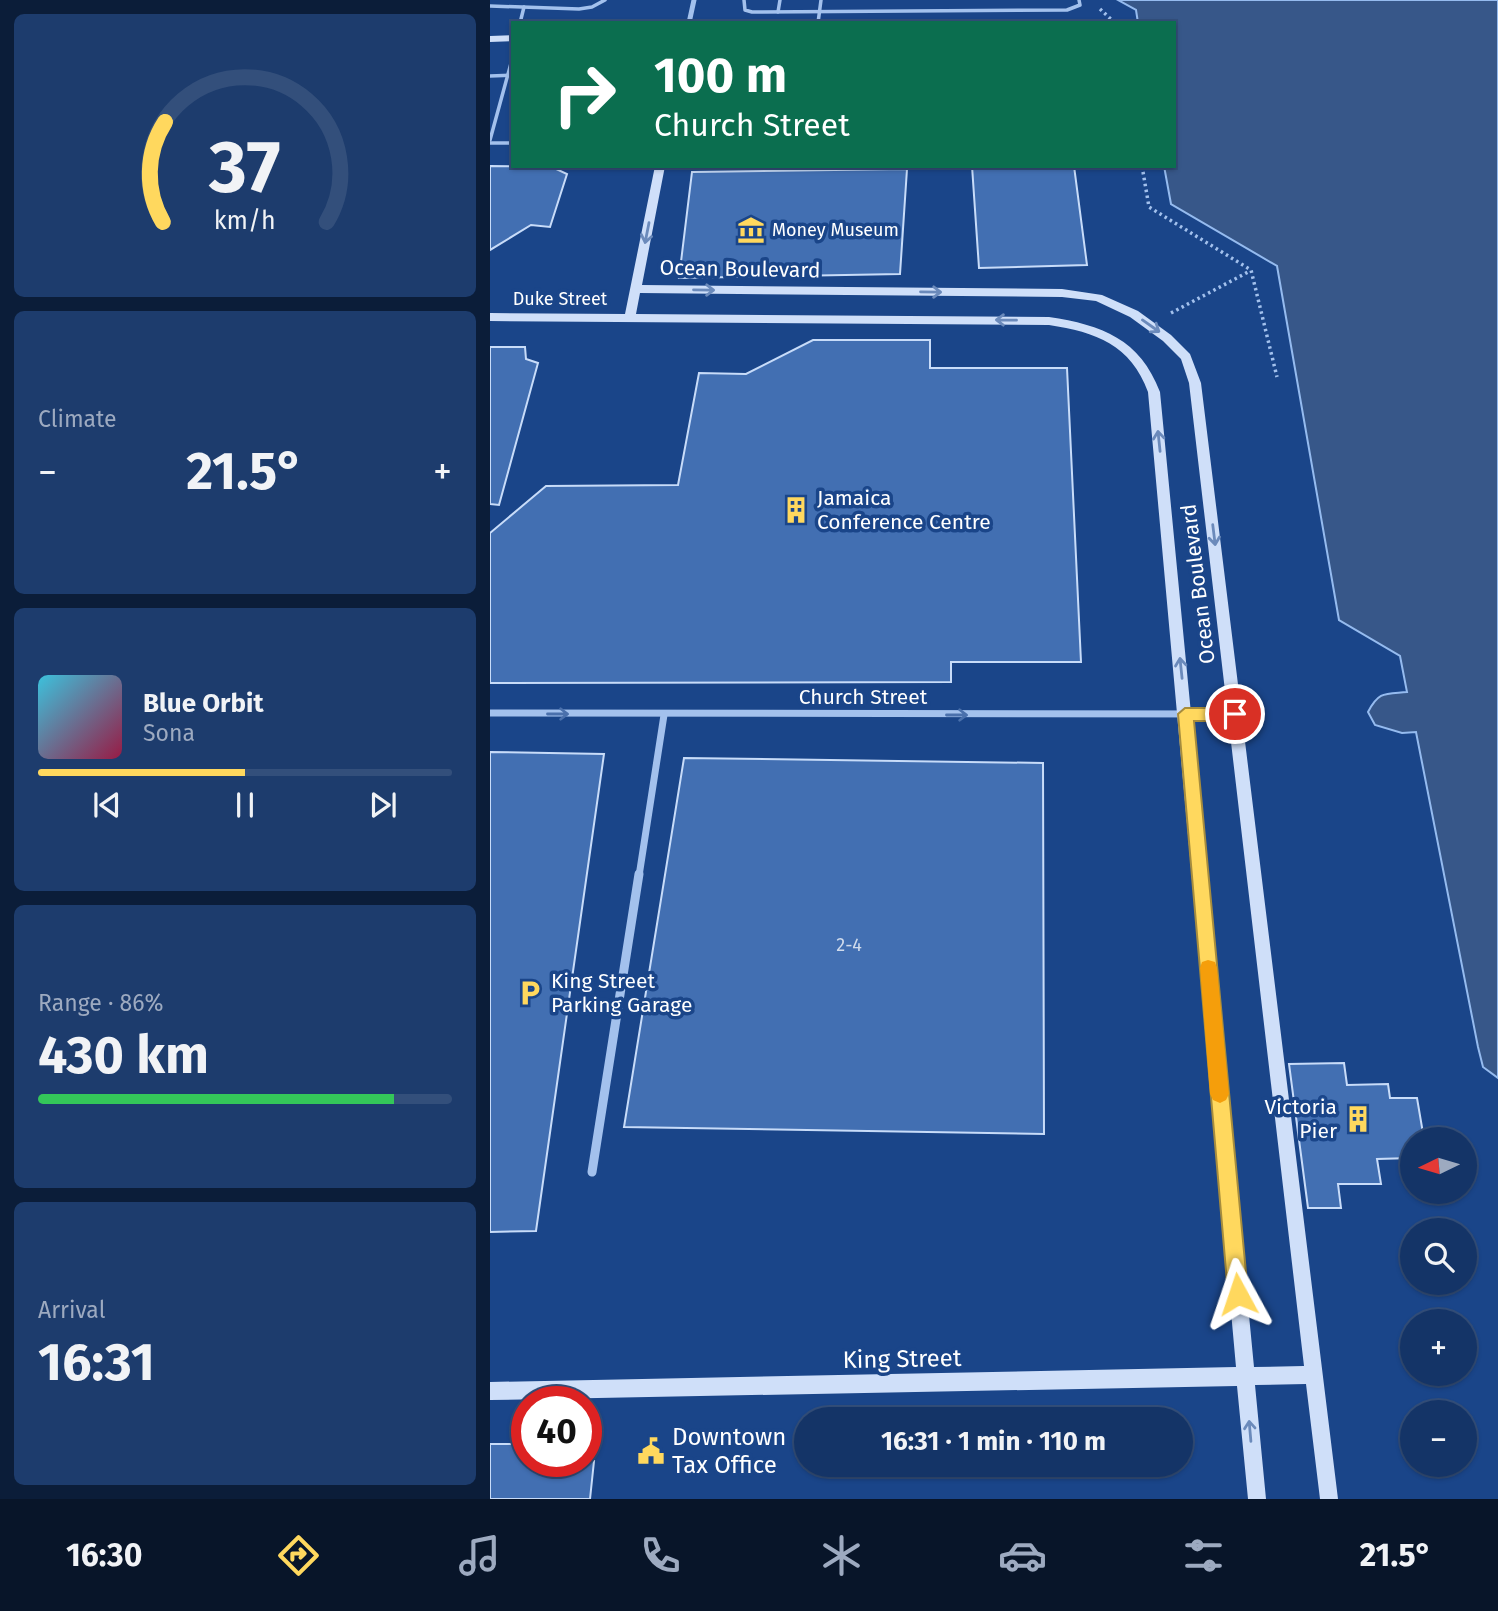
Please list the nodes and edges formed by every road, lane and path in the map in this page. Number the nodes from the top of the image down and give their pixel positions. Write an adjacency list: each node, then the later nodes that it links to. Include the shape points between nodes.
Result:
1 (605, 0): 8 (lane, via 579,9)
2 (694, 0): 12 (street)
3 (744, 0): 9 (lane, via 745,10)
4 (780, 0): 9 (lane)
5 (821, 0): 10 (lane)
6 (1079, 0): 10 (lane, via 1077,9 1067,10)
7 (490, 6): 8 (lane)
8 (524, 7): 11 (lane)
9 (778, 12): 10 (lane)
10 (818, 12): 13 (lane)
11 (520, 21)
12 (689, 21)
13 (818, 21)
14 (490, 38): 15 (street)
15 (511, 38)
16 (511, 75): 17 (lane); 18 (lane)
17 (490, 76)
18 (490, 142): 19 (lane)
19 (511, 144)
20 (660, 168): 23 (street, one-way to 23)
21 (1142, 168): 22 (path, via 1149,207)
22 (1251, 270): 26 (path); 27 (path)
23 (635, 289): 24 (street); 26 (street, Ocean Boulevard, one-way to 26, via 1062,293 1098,298)
24 (629, 316): 25 (street, Duke Street); 29 (street, Ocean Boulevard, one-way to 24, via 1154,392 1132,353 1069,323 1049,321)
25 (490, 317)
26 (1149, 324): 30 (street, Ocean Boulevard, one-way to 30, via 1186,357 1195,383)
27 (1277, 377)
28 (490, 713): 31 (street, Church Street, one-way to 31)
29 (1185, 714): 30 (street, Church Street); 31 (street, Church Street, one-way to 29); 34 (street, Ocean Boulevard)
30 (1235, 714): 33 (street, Ocean Boulevard)
31 (664, 715): 32 (street)
32 (592, 1172)
33 (1314, 1375): 34 (street, King Street); 37 (street, Ocean Boulevard)
34 (1245, 1377): 35 (street, King Street); 36 (street, Ocean Boulevard, one-way to 34)
35 (490, 1391)
36 (1257, 1499)
37 (1329, 1499)

